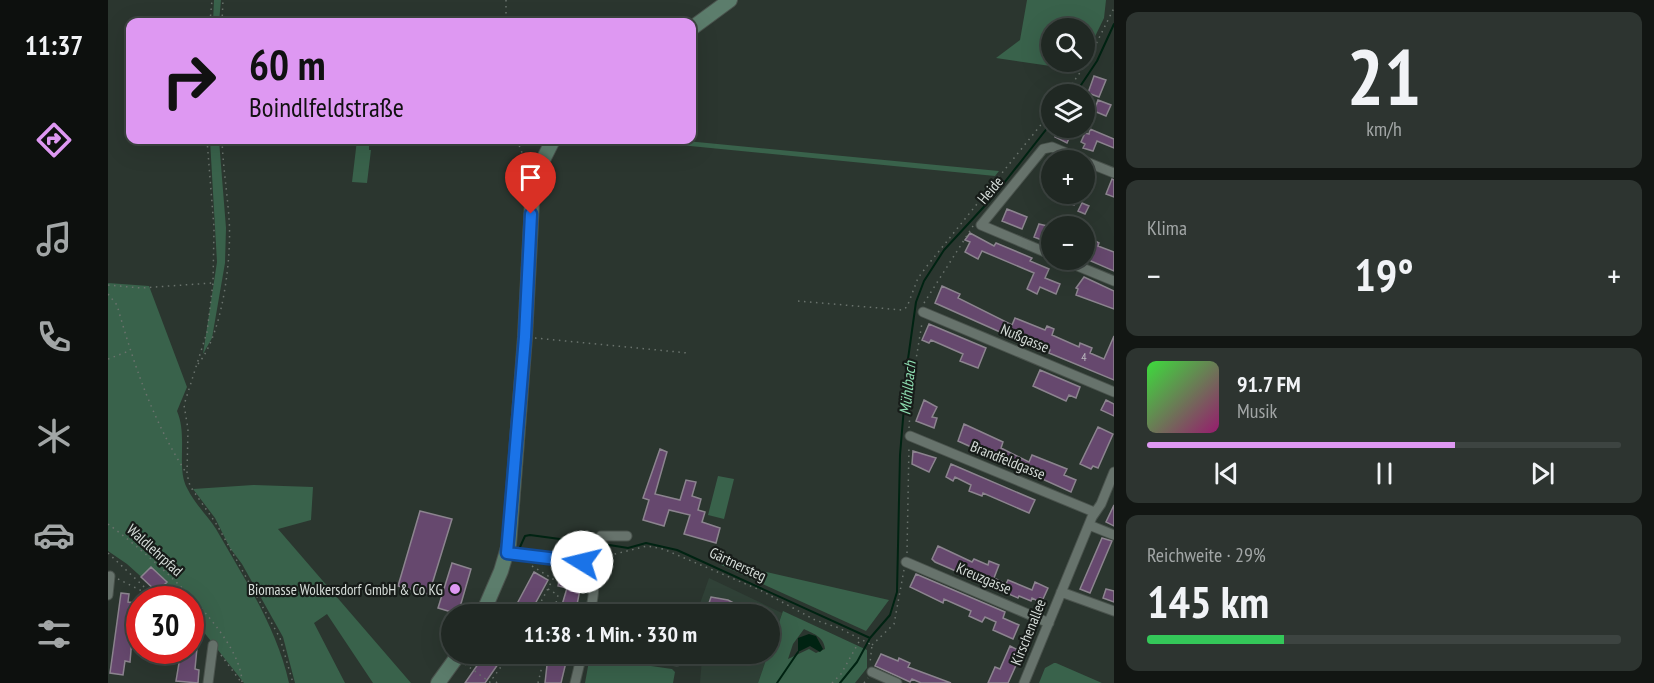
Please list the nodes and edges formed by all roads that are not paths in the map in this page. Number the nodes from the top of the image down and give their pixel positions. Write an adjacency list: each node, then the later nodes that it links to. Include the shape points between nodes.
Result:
1 (730, 0): 2 (street)
2 (696, 25)
3 (551, 144): 20 (street, via 536,178 530,227)
4 (1042, 150): 5 (street, Heide)
5 (1059, 150)
6 (1041, 151): 9 (street, Heide, via 981,225)
7 (1095, 165): 8 (street, Heide)
8 (1114, 173)
9 (1041, 250)
10 (1087, 270): 11 (street)
11 (1114, 281)
12 (923, 312): 13 (street, Nußgasse)
13 (1114, 392)
14 (910, 436): 16 (street, Brandfeldgasse)
15 (1114, 472): 16 (street, Kirschenallee)
16 (1094, 512): 17 (street, Kirschenallee)
17 (1089, 525): 18 (street); 24 (street, Kirschenallee)
18 (1114, 535)
19 (627, 540): 22 (street, via 606,535 599,540)
20 (507, 553): 22 (street, via 576,559); 26 (street)
21 (906, 562): 29 (street, Kreuzgasse)
22 (590, 569): 27 (street, via 595,583)
23 (110, 576): 25 (street)
24 (1061, 592): 28 (street, Kirschenallee); 29 (street, Kirschenallee)
25 (108, 595)
26 (486, 604)
27 (592, 604)
28 (1114, 611)
29 (1049, 623): 38 (street, Kirschenallee)
30 (213, 645): 34 (street)
31 (451, 664): 35 (street)
32 (580, 664): 36 (street)
33 (872, 672): 37 (street)
34 (208, 683)
35 (438, 683)
36 (576, 683)
37 (897, 683)
38 (1024, 683)

